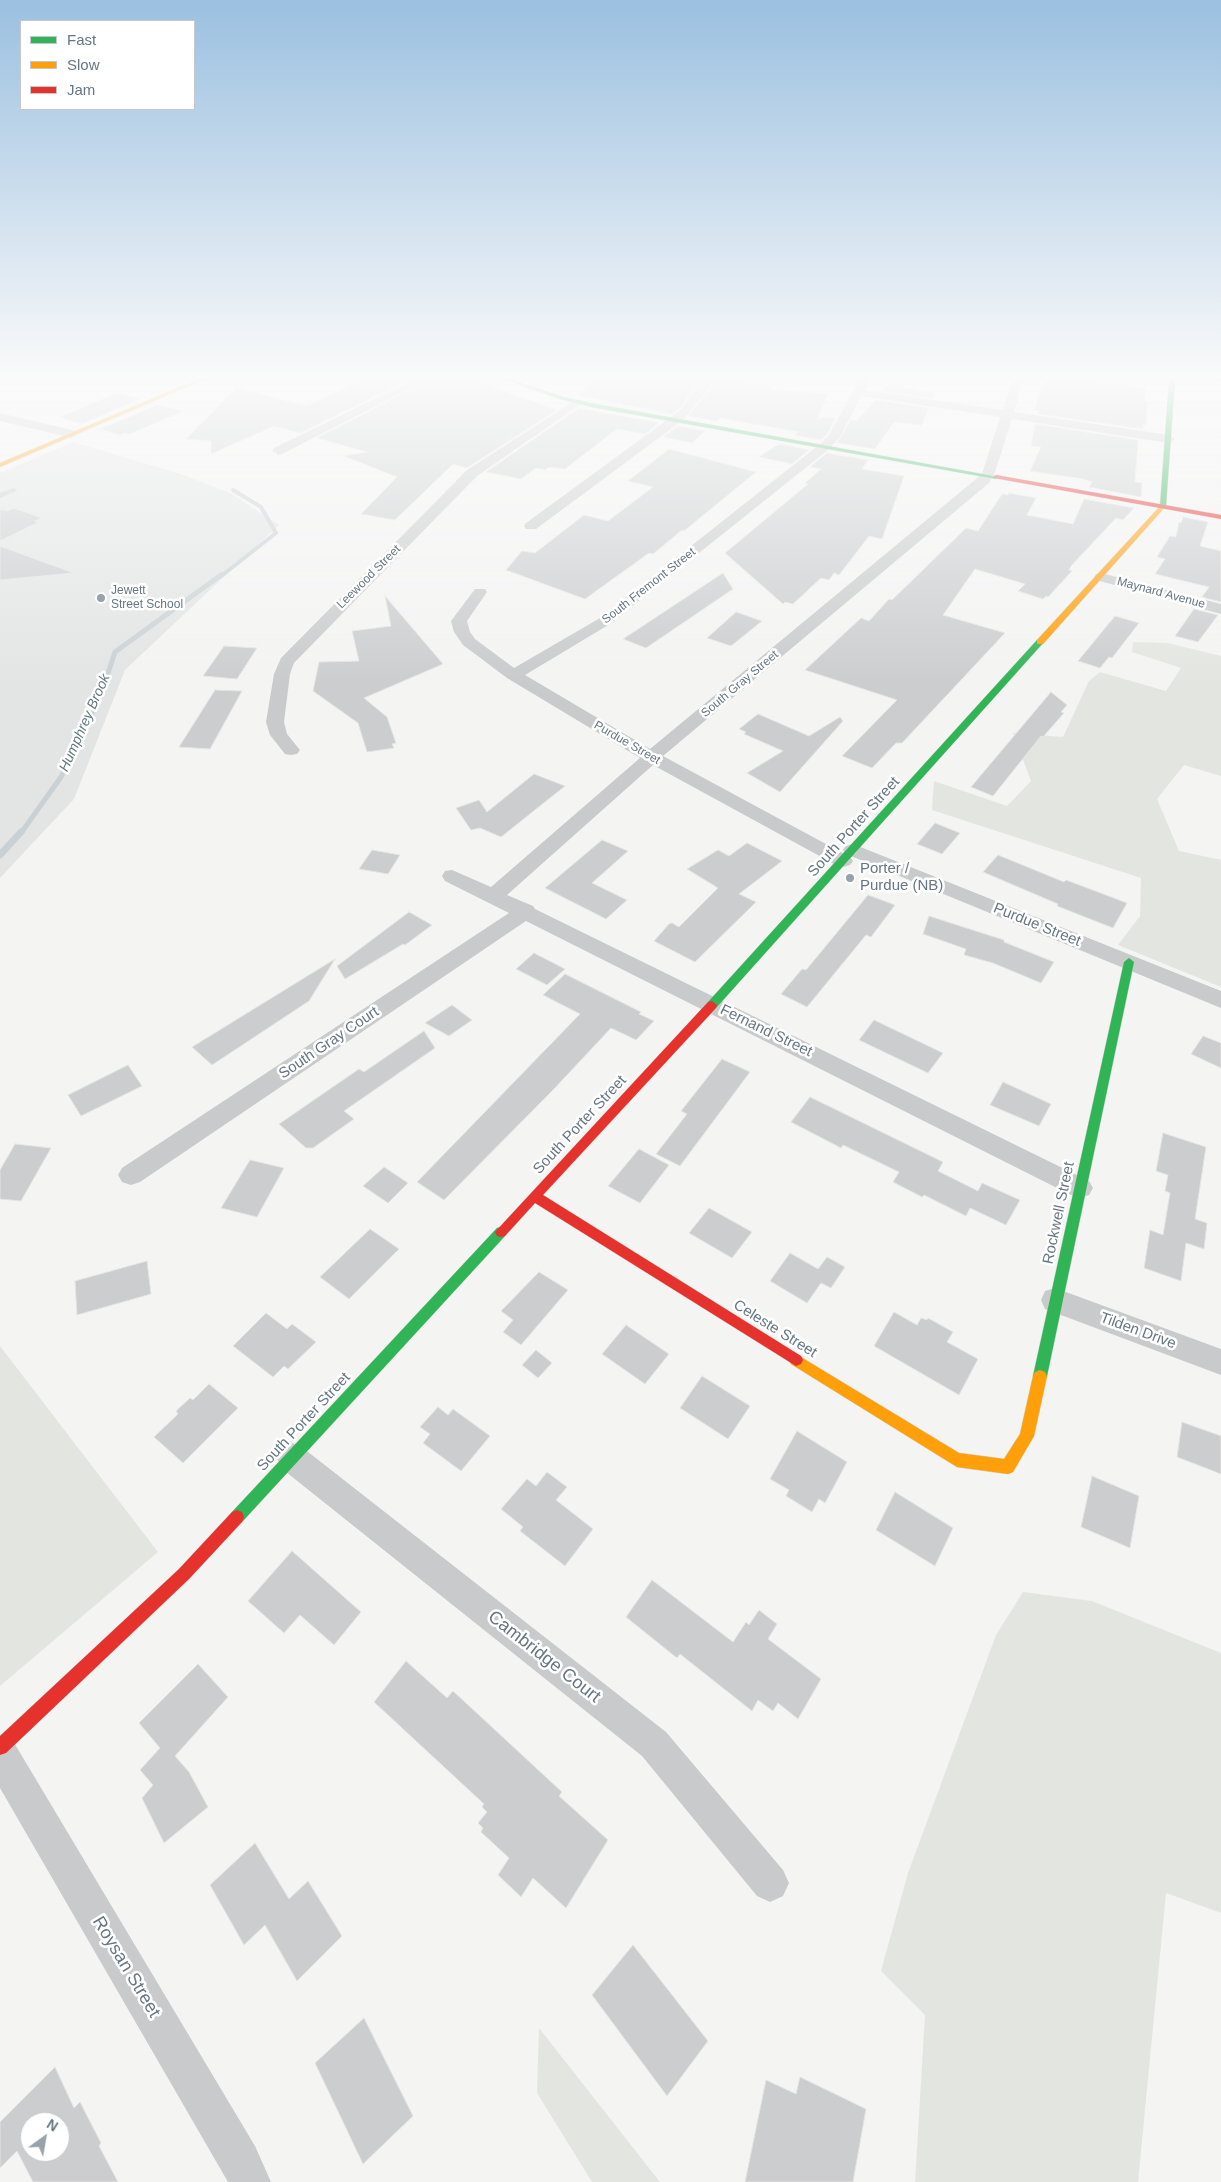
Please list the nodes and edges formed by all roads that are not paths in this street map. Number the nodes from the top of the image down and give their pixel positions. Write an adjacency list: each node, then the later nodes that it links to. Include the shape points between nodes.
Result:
1 (463, 482): 16 (street, Leewood Street, via 287,661 275,722 279,735)
2 (591, 482): 11 (street)
3 (780, 482): 15 (street, South Fremont Street, via 605,621)
4 (980, 482): 17 (street, South Gray Street)
5 (1027, 482): 9 (street)
6 (1166, 482): 9 (street)
7 (0, 486): 8 (lane, via 14,490)
8 (0, 496)
9 (1163, 506): 10 (street); 12 (street, South Porter Street)
10 (1221, 516)
11 (531, 526)
12 (1101, 577): 14 (street, Maynard Avenue); 18 (street, South Porter Street)
13 (480, 592): 15 (street, Purdue Street, via 459,621 462,632 484,655)
14 (1221, 609)
15 (513, 675): 17 (street, Purdue Street)
16 (291, 750)
17 (652, 758): 18 (street, Purdue Street); 20 (street, South Gray Street)
18 (848, 856): 22 (street, Purdue Street); 24 (street, South Porter Street)
19 (452, 876): 20 (street, Fernand Street)
20 (494, 896): 21 (street, Fernand Street)
21 (526, 911): 24 (street, Fernand Street); 25 (street, South Gray Court)
22 (1129, 962): 23 (street, Purdue Street); 26 (street, Rockwell Street)
23 (1221, 1000)
24 (713, 1004): 26 (street, Fernand Street); 27 (street, South Porter Street)
25 (131, 1175)
26 (1080, 1188): 28 (street, Rockwell Street)
27 (534, 1196): 30 (street, South Porter Street); 31 (street, Celeste Street, via 957,1460)
28 (1055, 1300): 29 (street, Tilden Drive); 31 (street, Rockwell Street, via 1027,1436)
29 (1221, 1362)
30 (292, 1458): 32 (street, South Porter Street, via 184,1574); 34 (street, Cambridge Court, via 654,1744)
31 (1008, 1467)
32 (0, 1747)
33 (0, 1754): 35 (street, Roysan Street)
34 (770, 1883)
35 (250, 2182)

